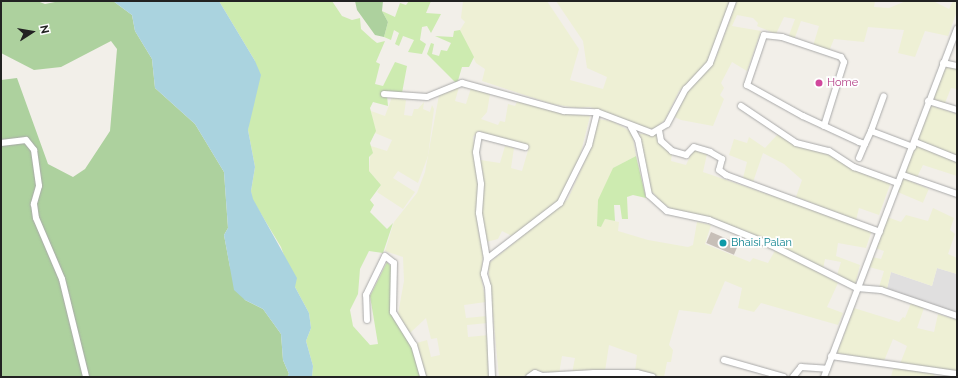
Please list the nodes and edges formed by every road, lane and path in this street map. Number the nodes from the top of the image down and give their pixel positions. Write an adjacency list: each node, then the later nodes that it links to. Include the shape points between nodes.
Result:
1 (733, 1): 13 (street, via 710,63 686,89 667,124)
2 (957, 32): 3 (street)
3 (943, 63): 4 (street); 7 (street)
4 (957, 66)
5 (384, 94): 10 (street, via 427,97 462,83 564,111)
6 (884, 96): 14 (street)
7 (928, 101): 9 (street); 17 (street)
8 (742, 106): 22 (street, via 796,143 829,151 854,167)
9 (957, 110)
10 (597, 112): 12 (street); 25 (street, via 589,145 560,202)
11 (824, 126): 11 (street, via 747,85 764,35 782,37 841,57 844,62); 16 (street)
12 (631, 127): 13 (street, via 645,133); 26 (street, via 638,140 649,195 667,211 709,220 771,244)
13 (659, 130): 24 (street, via 661,141 672,151 686,155 694,147 710,152 722,159 719,170 726,175)
14 (871, 130): 16 (street); 17 (street)
15 (1, 143): 33 (street, via 26,140 34,150 39,186 34,204 36,218 62,279)
16 (866, 144): 19 (street)
17 (914, 144): 20 (street); 21 (street)
18 (524, 148): 25 (street, via 480,135 476,152 482,184 479,213)
19 (859, 158)
20 (957, 159)
21 (903, 175): 22 (street); 23 (street)
22 (898, 183): 24 (street)
23 (957, 194)
24 (880, 232): 26 (street)
25 (487, 259): 35 (street, via 484,274 488,288)
26 (858, 288): 27 (street, via 881,290); 29 (street)
27 (957, 316)
28 (366, 320): 34 (street, via 366,295 385,256 394,263 393,312 414,345)
29 (831, 356): 31 (street); 32 (street)
30 (724, 360): 38 (street)
31 (827, 369): 39 (street, via 800,367); 40 (street)
32 (957, 374)
33 (86, 377)
34 (423, 377)
35 (492, 377)
36 (529, 377): 37 (street, via 535,373 542,376 594,372 637,373)
37 (653, 377)
38 (784, 377)
39 (793, 377)
40 (824, 377)

